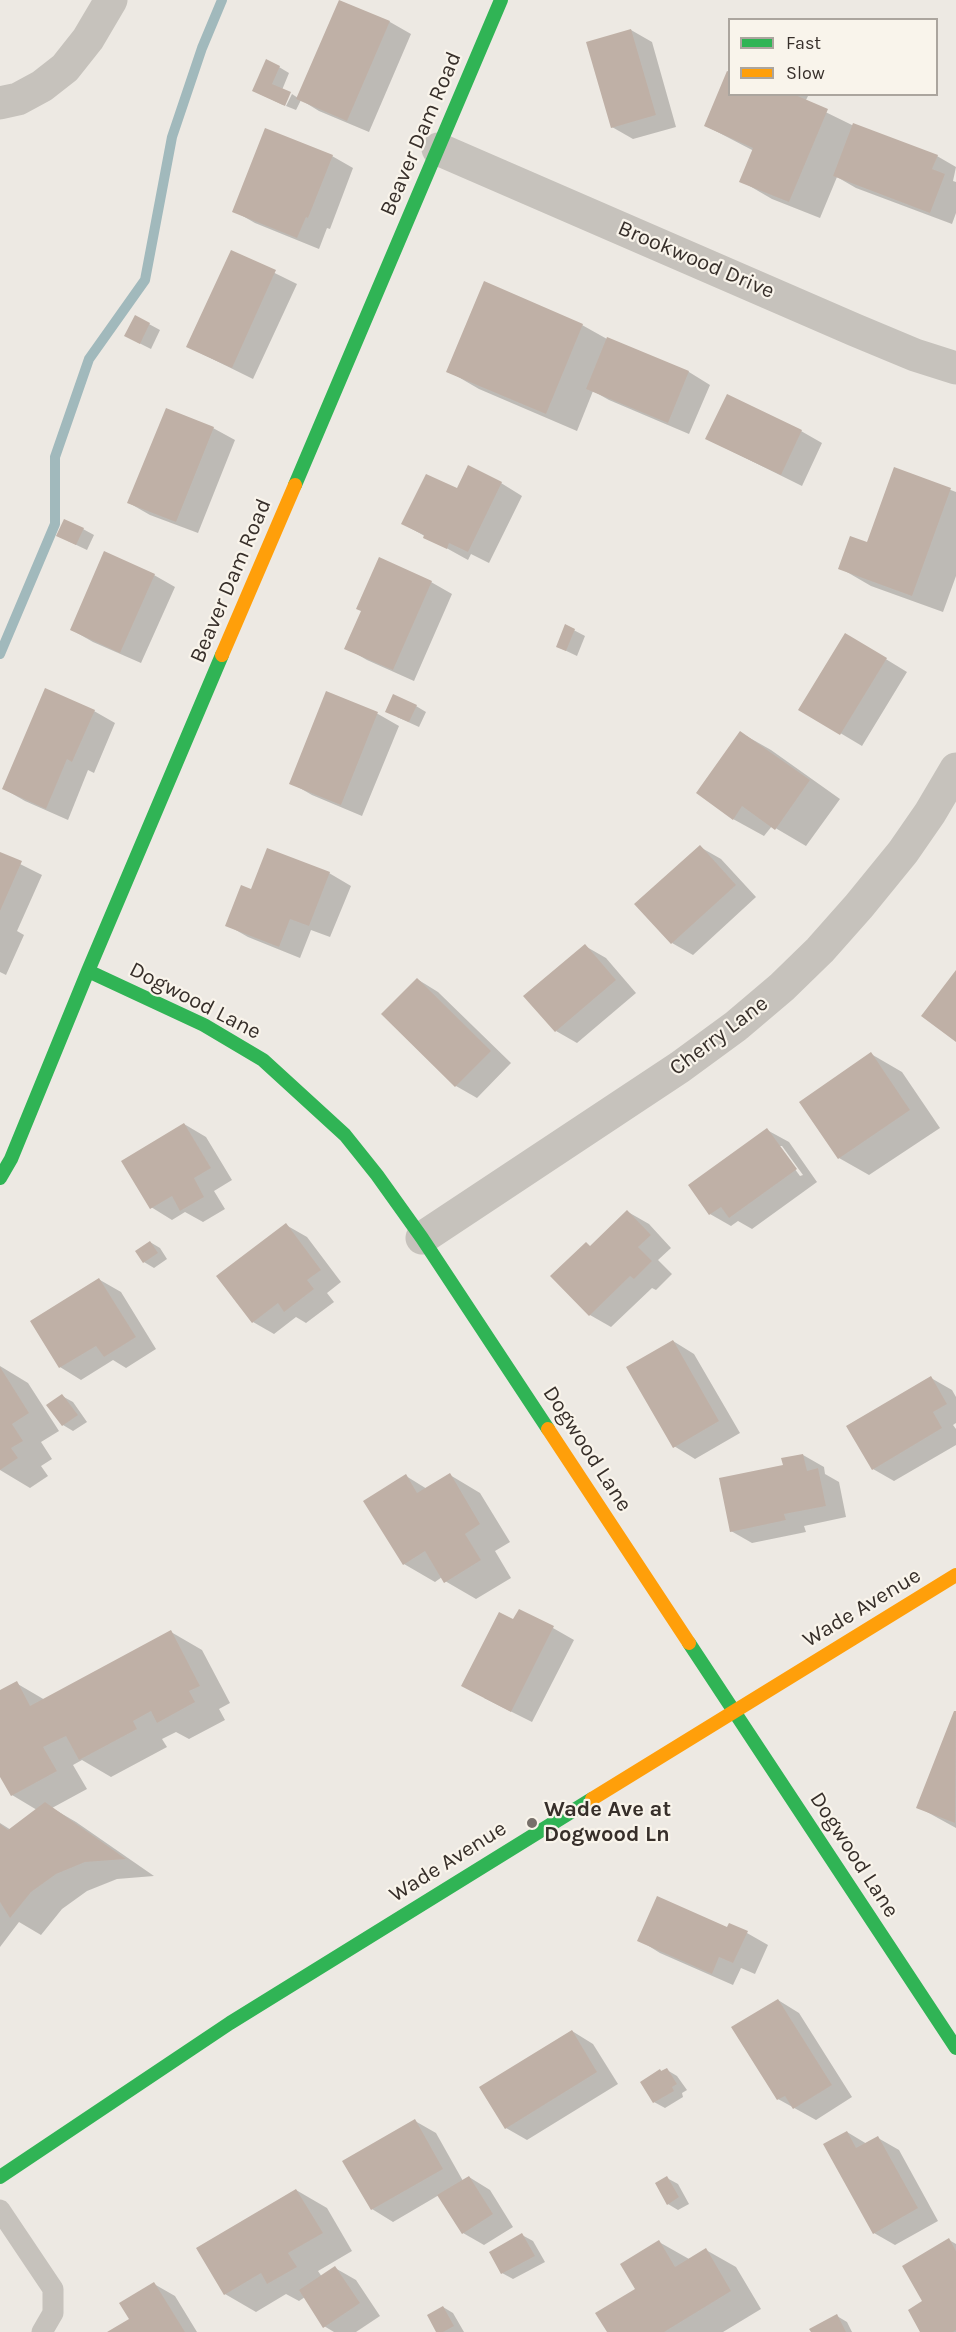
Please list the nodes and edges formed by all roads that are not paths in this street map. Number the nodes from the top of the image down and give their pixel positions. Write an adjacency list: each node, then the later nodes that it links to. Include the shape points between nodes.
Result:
1 (111, 0): 3 (street, via 64,69 18,99)
2 (501, 0): 4 (street, Beaver Dam Road)
3 (0, 103)
4 (438, 149): 5 (street, Brookwood Drive, via 855,330); 7 (street, Beaver Dam Road)
5 (956, 368)
6 (956, 769): 9 (street, Cherry Lane, via 903,852 820,950 782,987 680,1067)
7 (88, 971): 8 (street, Beaver Dam Road); 9 (street, Dogwood Lane, via 204,1025 263,1059 345,1135)
8 (0, 1178)
9 (422, 1238): 11 (street, Dogwood Lane)
10 (956, 1575): 11 (street, Wade Avenue)
11 (734, 1711): 12 (street, Dogwood Lane); 13 (street, Wade Avenue, via 235,2020)
12 (956, 2048)
13 (0, 2177)
14 (0, 2210): 15 (lane, via 53,2289 53,2313)
15 (42, 2332)

